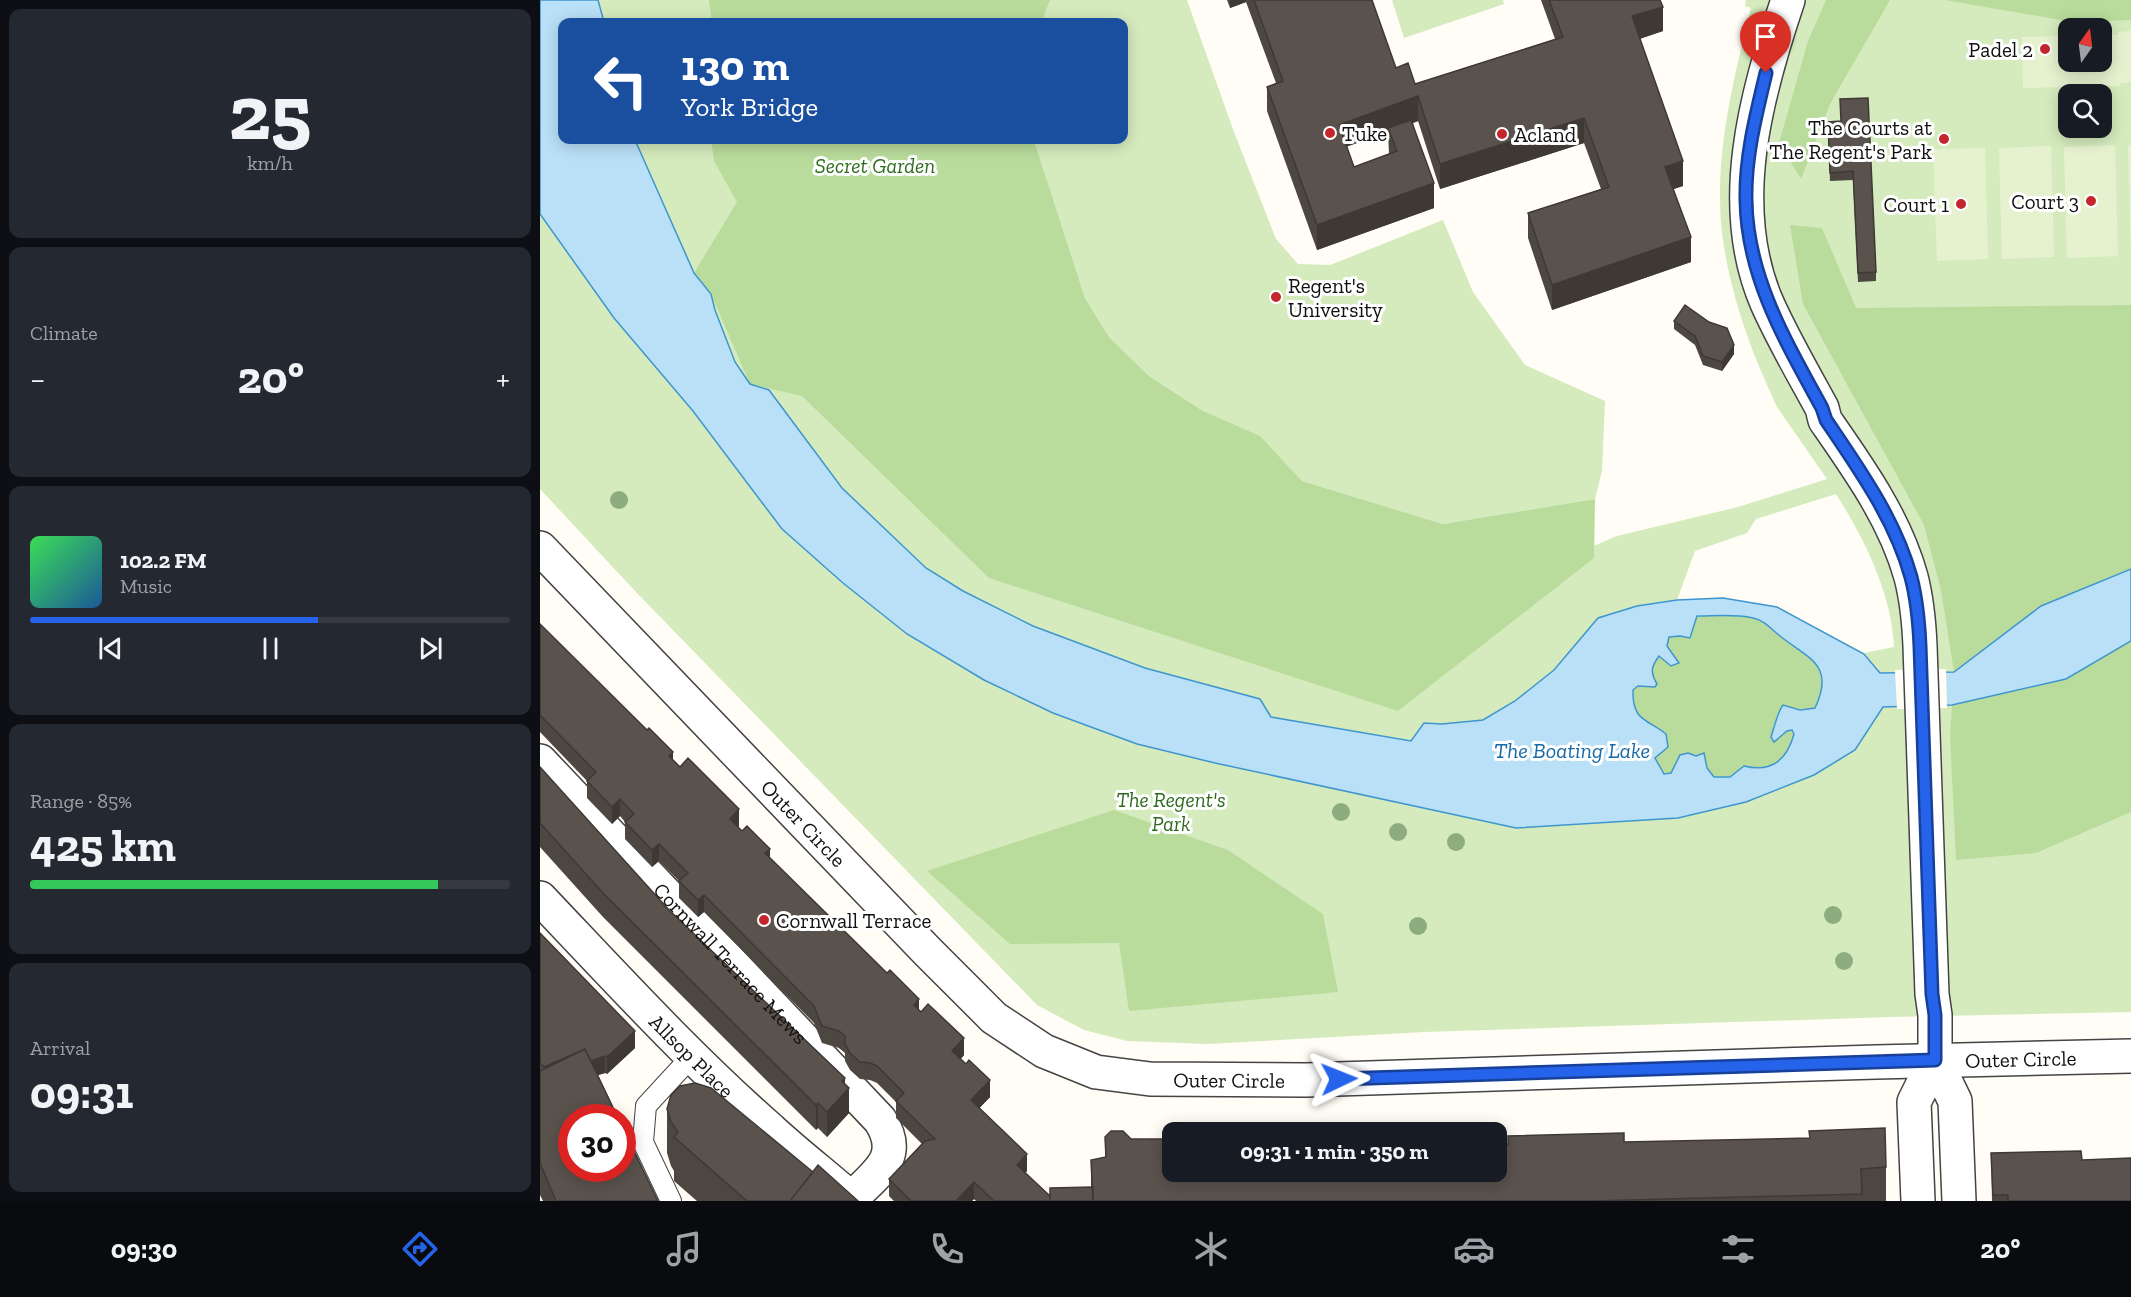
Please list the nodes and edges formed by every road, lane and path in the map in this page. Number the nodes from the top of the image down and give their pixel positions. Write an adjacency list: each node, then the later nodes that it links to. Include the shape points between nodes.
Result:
1 (1788, 0): 7 (street, via 1754,127 1746,202 1755,264 1766,301 1826,420 1873,491 1897,538 1917,603)
2 (540, 548): 7 (street, Outer Circle, via 994,1018 1023,1038 1096,1072 1211,1081)
3 (540, 761): 8 (street, Cornwall Terrace Mews, via 880,1120 890,1138 889,1156)
4 (540, 898): 5 (street, Allsop Place)
5 (693, 1055): 8 (street, Allsop Place, via 771,1130); 9 (lane, via 646,1106 643,1142)
6 (2131, 1056): 7 (street, Outer Circle)
7 (1935, 1060): 10 (street, via 1914,1102); 11 (street, via 1955,1101)
8 (853, 1200)
9 (671, 1201)
10 (1918, 1201)
11 (1959, 1201)

